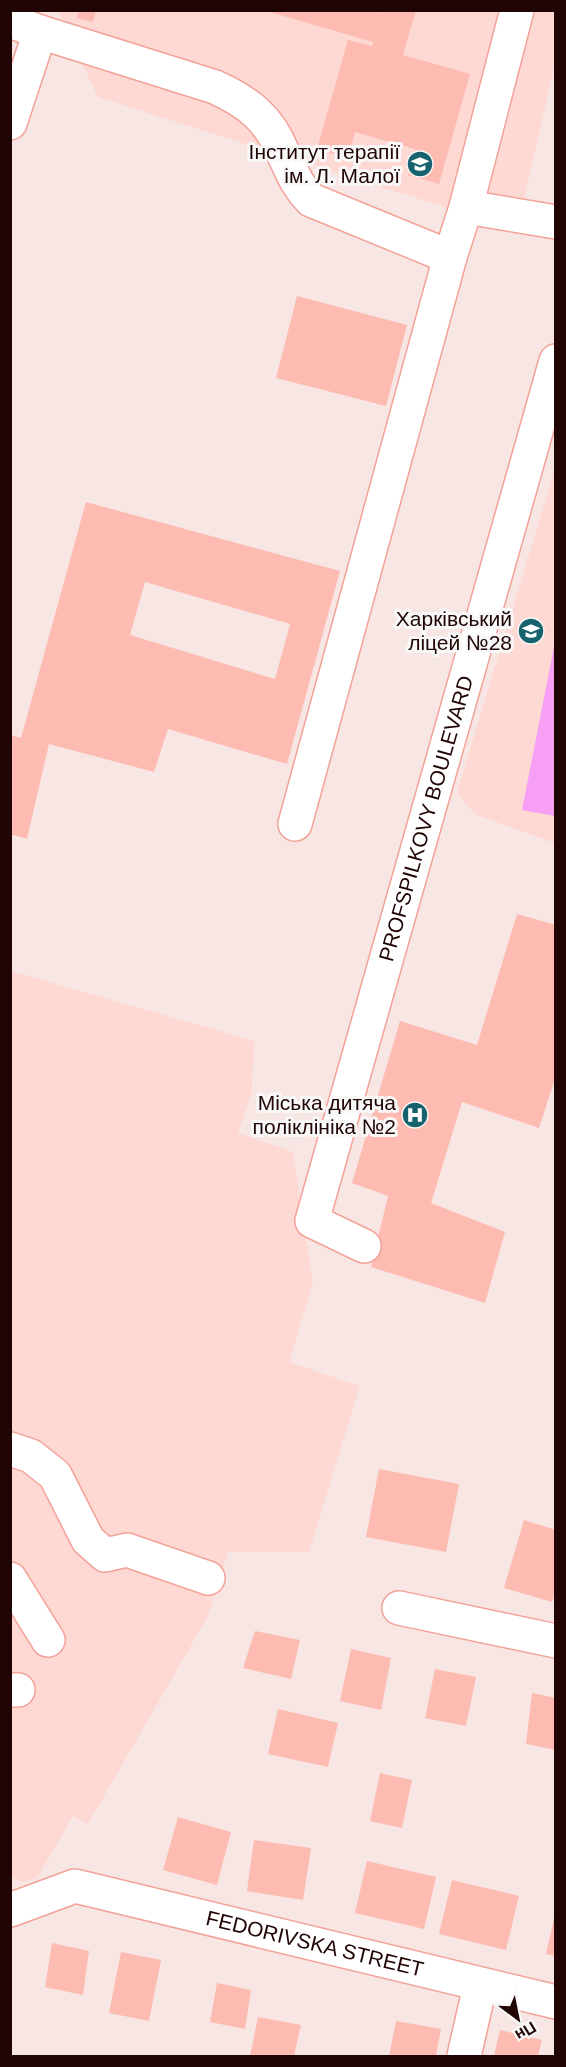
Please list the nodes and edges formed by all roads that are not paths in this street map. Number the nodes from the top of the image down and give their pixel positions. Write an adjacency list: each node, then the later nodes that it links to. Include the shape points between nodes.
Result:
1 (517, 10): 4 (street)
2 (24, 22): 3 (street); 6 (street, via 241,99 267,122 296,185 311,200)
3 (10, 123)
4 (466, 207): 5 (street); 6 (street)
5 (555, 222)
6 (450, 257): 8 (street)
7 (555, 361): 9 (street, PROFSPILKOVY BOULEVARD, via 312,1221)
8 (295, 824)
9 (364, 1246)
10 (10, 1449): 11 (street, via 31,1456 55,1474 88,1540 105,1555 128,1550)
11 (208, 1578)
12 (10, 1579): 14 (street)
13 (399, 1608): 15 (street)
14 (48, 1640)
15 (555, 1641)
16 (10, 1910): 17 (street, FEDORIVSKA STREET, via 75,1887)
17 (480, 1986): 18 (street, FEDORIVSKA STREET); 19 (street)
18 (555, 2002)
19 (464, 2056)

